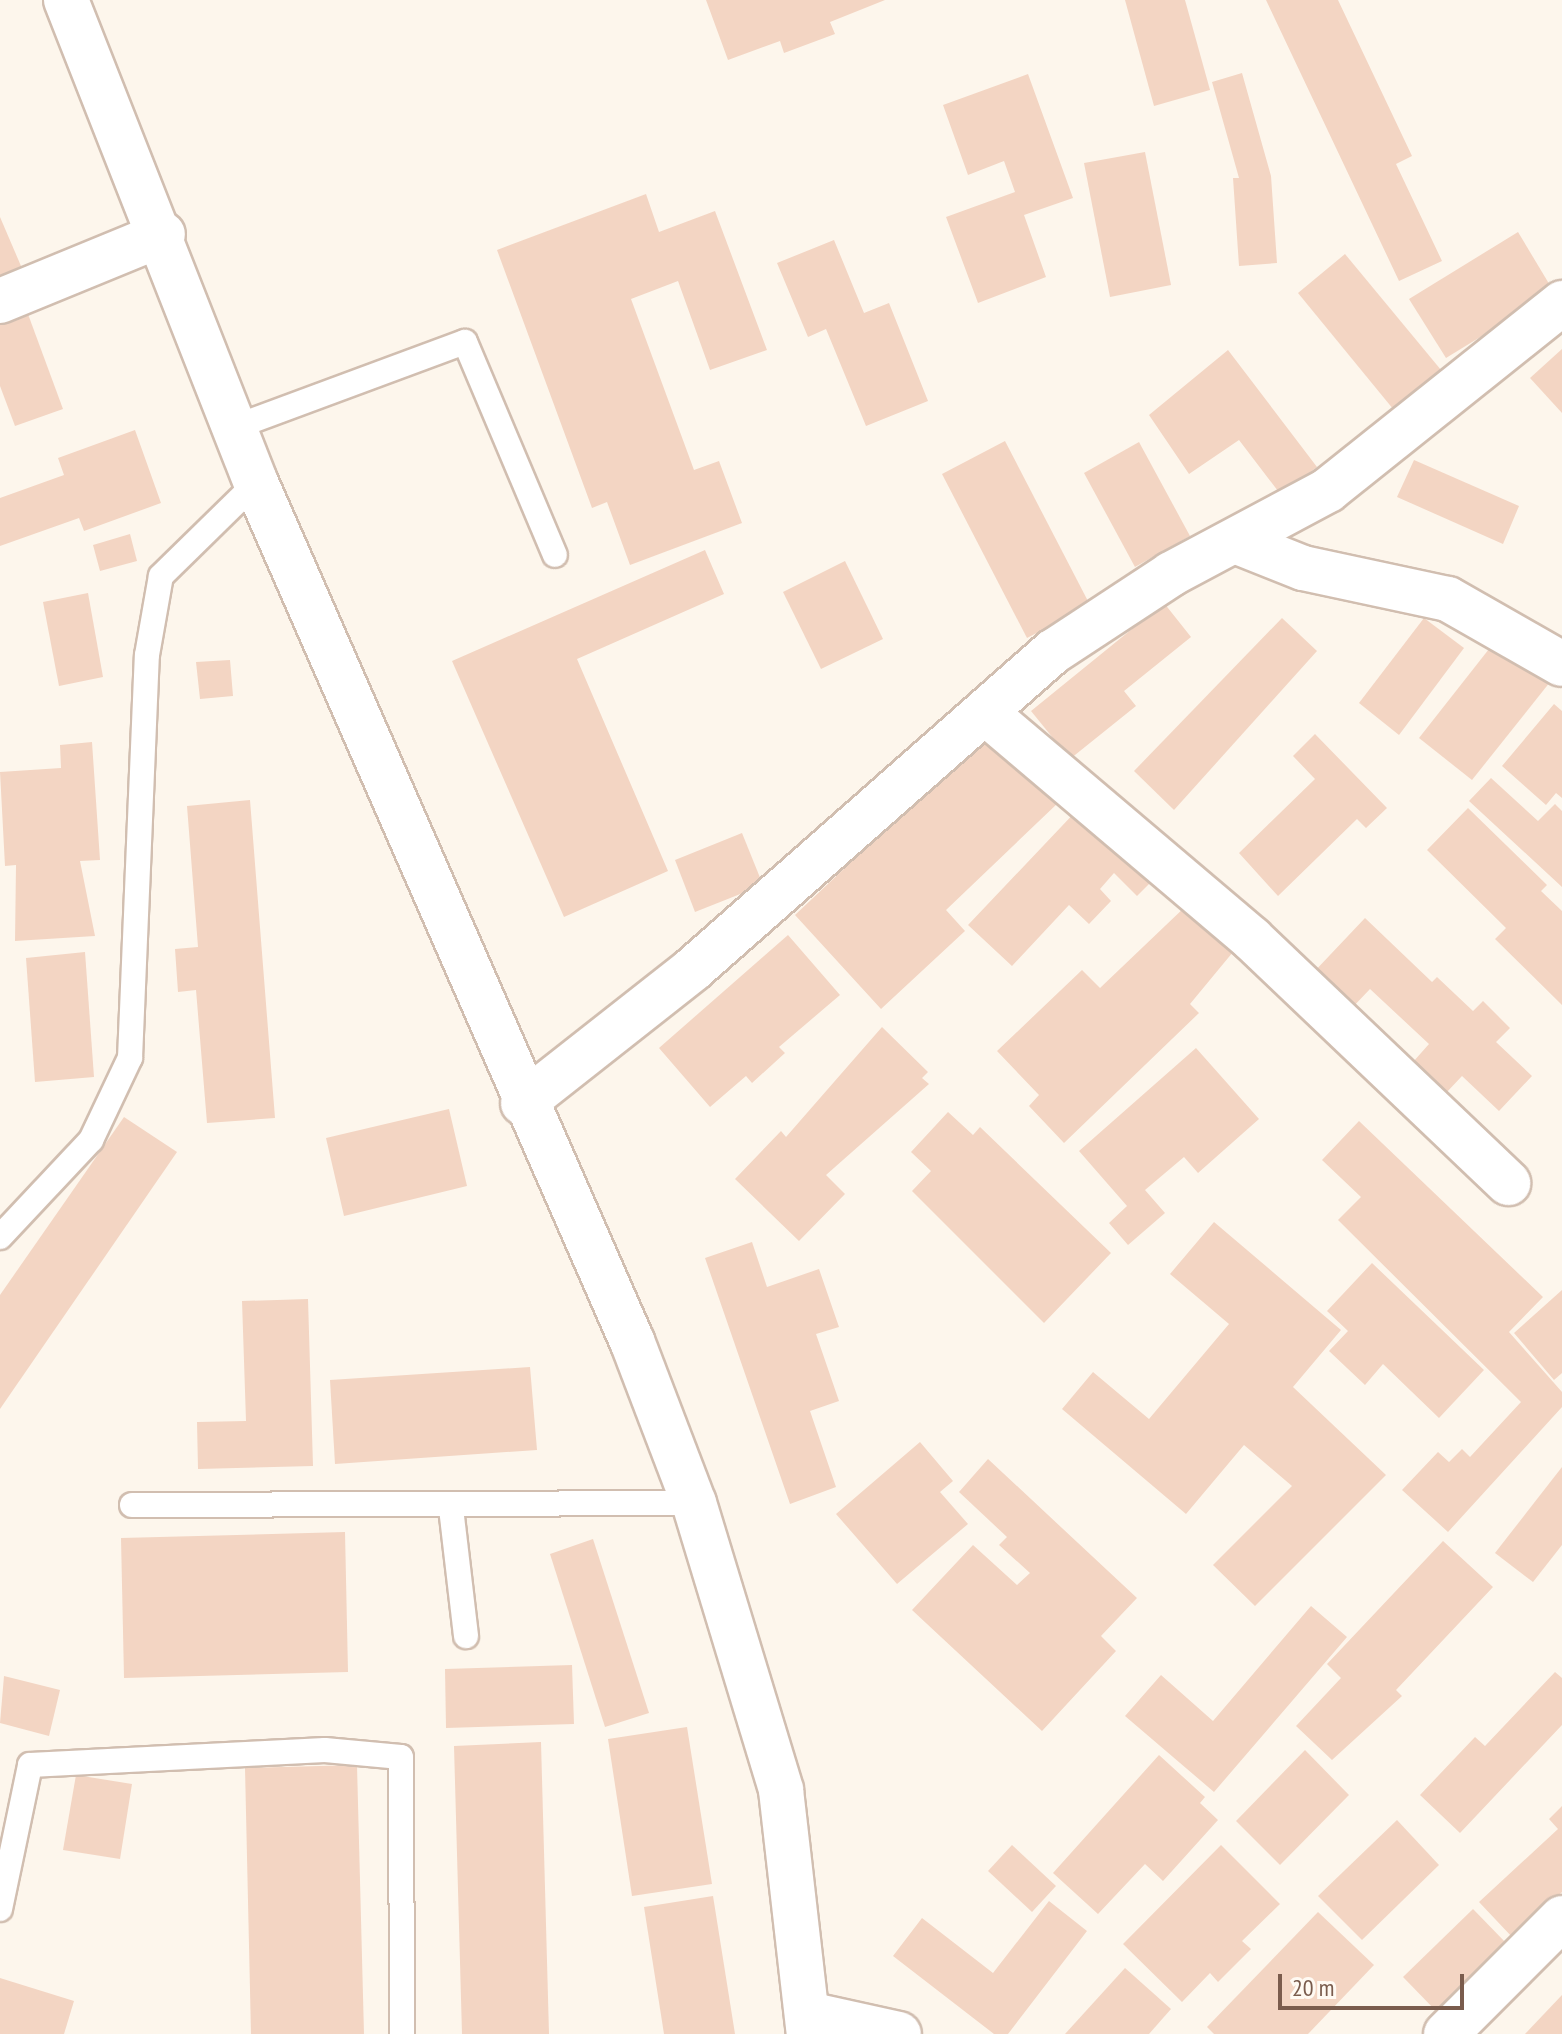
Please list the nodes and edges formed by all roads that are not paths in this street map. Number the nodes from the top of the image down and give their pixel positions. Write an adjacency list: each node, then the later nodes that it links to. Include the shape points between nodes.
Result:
1 (66, 0): 2 (street)
2 (163, 234): 3 (street); 5 (street)
3 (0, 301)
4 (1562, 303): 7 (street, via 1328,490)
5 (235, 427): 6 (street); 8 (lane, via 465,342)
6 (256, 483): 11 (street); 13 (lane, via 161,576 147,655 130,1058 91,1140)
7 (1235, 541): 9 (street, via 1303,568 1448,599); 10 (street, via 1054,651)
8 (555, 555)
9 (1562, 664)
10 (988, 715): 11 (street, via 693,969); 12 (street, via 1252,939)
11 (523, 1103): 14 (street, via 632,1341)
12 (1508, 1183)
13 (0, 1237)
14 (694, 1503): 16 (lane); 20 (street, via 781,1790)
15 (132, 1505): 16 (lane)
16 (451, 1508): 17 (lane)
17 (466, 1636)
18 (0, 1909): 21 (lane, via 30,1765 325,1750 401,1757)
19 (1562, 1918): 23 (street)
20 (809, 2024): 22 (street)
21 (402, 2034)
22 (899, 2034)
23 (1446, 2034)

